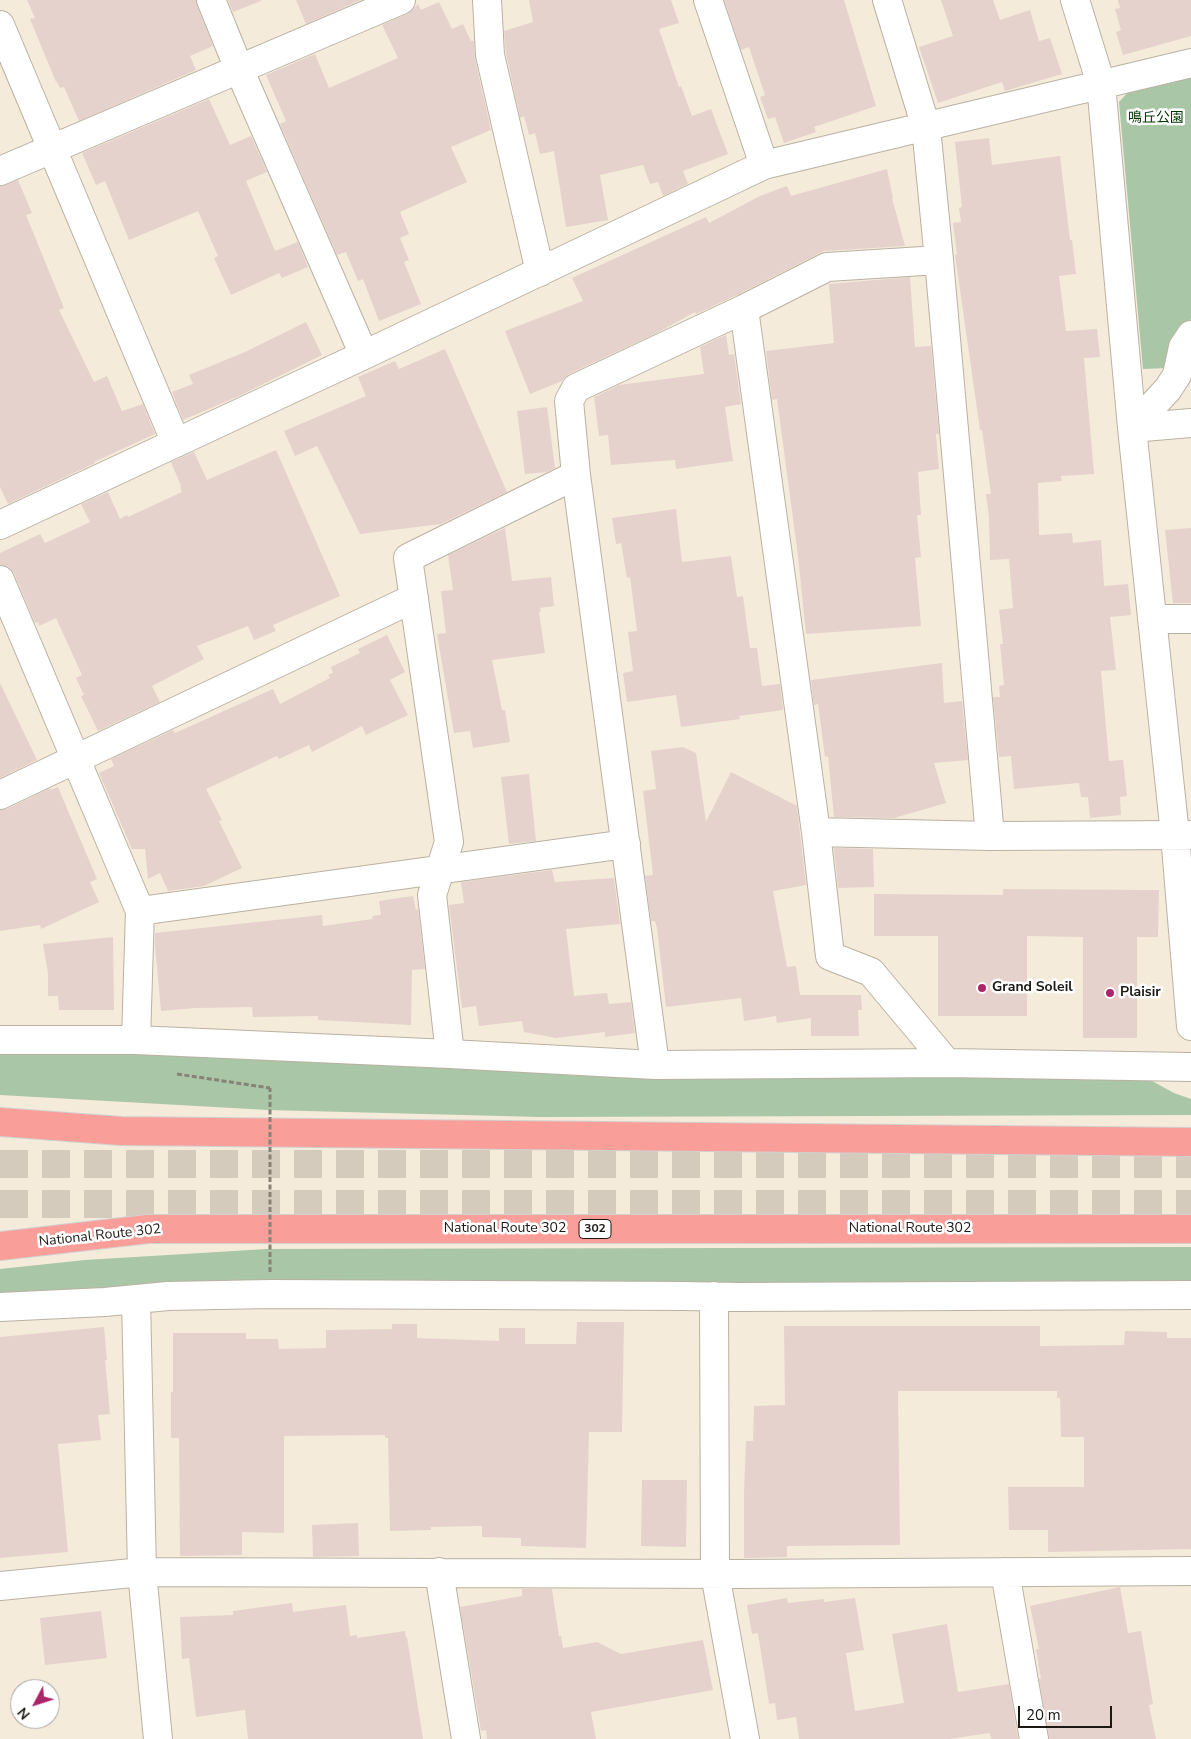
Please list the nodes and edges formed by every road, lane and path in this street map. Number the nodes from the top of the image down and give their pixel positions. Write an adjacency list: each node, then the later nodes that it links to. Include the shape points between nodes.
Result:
1 (210, 0): 10 (street)
2 (401, 0): 7 (street)
3 (487, 0): 17 (street, via 490,55)
4 (708, 0): 14 (street)
5 (887, 0): 12 (street)
6 (1075, 0): 11 (street)
7 (373, 5): 10 (street)
8 (0, 25): 13 (street)
9 (1191, 63): 11 (street)
10 (239, 69): 13 (street); 20 (street)
11 (1101, 84): 12 (street); 22 (street)
12 (926, 126): 14 (street); 16 (street)
13 (51, 149): 15 (street); 23 (street)
14 (764, 165): 17 (street)
15 (0, 171)
16 (939, 260): 18 (street, via 827,267); 34 (street)
17 (540, 272): 20 (street)
18 (744, 309): 24 (street, via 576,388 569,401); 32 (street)
19 (1191, 335): 22 (street, via 1183,347 1177,375)
20 (364, 355): 23 (street)
21 (1191, 423): 22 (street)
22 (1132, 428): 28 (street)
23 (176, 443): 25 (street)
24 (576, 476): 27 (street, via 408,558); 35 (street)
25 (0, 525)
26 (0, 580): 30 (street)
27 (414, 598): 30 (street); 36 (street, via 448,842)
28 (1152, 619): 29 (street); 33 (street)
29 (1191, 619)
30 (75, 759): 31 (street); 37 (street)
31 (0, 795)
32 (816, 832): 34 (street); 42 (street, via 830,956 871,972)
33 (1183, 835): 34 (street); 38 (street)
34 (990, 836)
35 (626, 844): 36 (street); 43 (street)
36 (439, 870): 37 (street); 41 (street, via 432,895)
37 (140, 911): 40 (street)
38 (1191, 1026)
39 (0, 1040): 40 (street)
40 (136, 1040): 41 (street)
41 (450, 1054): 43 (street)
42 (947, 1063): 43 (street); 44 (street)
43 (655, 1065)
44 (1191, 1067)
45 (176, 1074): 50 (path, bridge, via 270,1088)
46 (0, 1122): 47 (highway, via 121,1131)
47 (1191, 1142)
48 (1191, 1229): 49 (highway, National Route 302 / 302, via 148,1229)
49 (0, 1246)
50 (270, 1272)
51 (1191, 1295): 52 (street)
52 (714, 1296): 53 (street, via 271,1294); 59 (street)
53 (136, 1299): 54 (street); 56 (street)
54 (0, 1308)
55 (1191, 1571): 58 (street)
56 (142, 1572): 57 (street); 60 (street); 61 (street)
57 (439, 1572): 59 (street); 62 (street)
58 (1005, 1572): 59 (street); 64 (street)
59 (715, 1574): 63 (street)
60 (0, 1586)
61 (158, 1739)
62 (466, 1739)
63 (745, 1739)
64 (1034, 1739)

